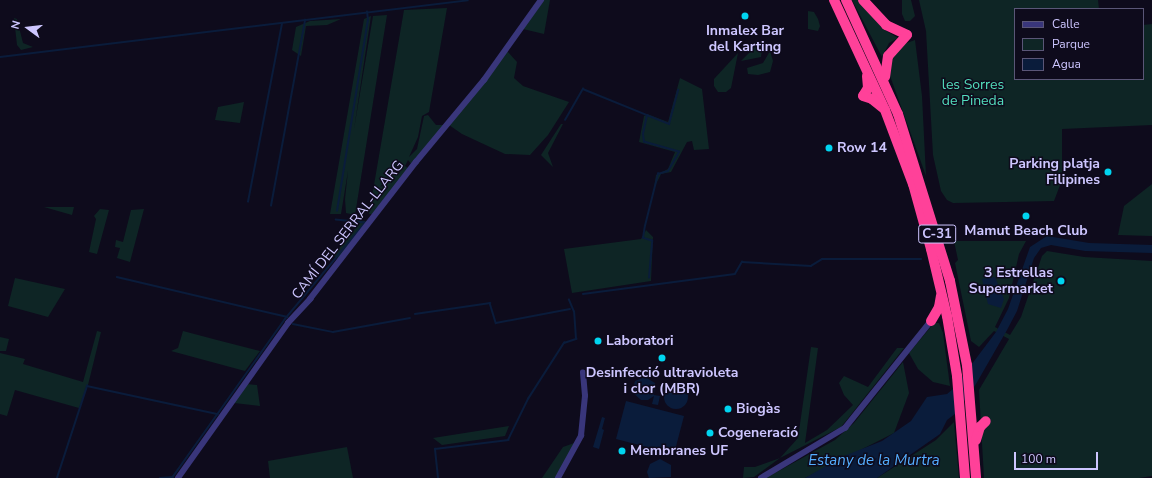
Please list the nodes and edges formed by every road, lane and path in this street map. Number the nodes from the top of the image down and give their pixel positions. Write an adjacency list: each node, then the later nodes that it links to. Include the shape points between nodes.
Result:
1 (541, 0): 12 (street, CAMÍ DEL SERRAL-LLARG, via 484,80 416,162 310,299 288,323)
2 (834, 0): 5 (highway, C-31)
3 (846, 0): 6 (highway, C-31)
4 (863, 0): 6 (highway, via 886,25 907,35 888,56)
5 (867, 67): 7 (highway, C-31); 7 (highway, via 868,88 863,96 872,99)
6 (885, 79): 16 (highway, C-31, via 910,146 941,246 967,365)
7 (884, 110): 8 (highway, C-31, via 913,184)
8 (940, 284): 9 (highway, via 940,304); 10 (highway, C-31)
9 (931, 321): 10 (highway, via 942,322); 14 (street, via 845,428)
10 (950, 338): 15 (highway, C-31, via 961,413)
11 (583, 373): 13 (street, via 585,396 581,436)
12 (178, 478)
13 (558, 478)
14 (761, 478)
15 (965, 478)
16 (976, 478)

